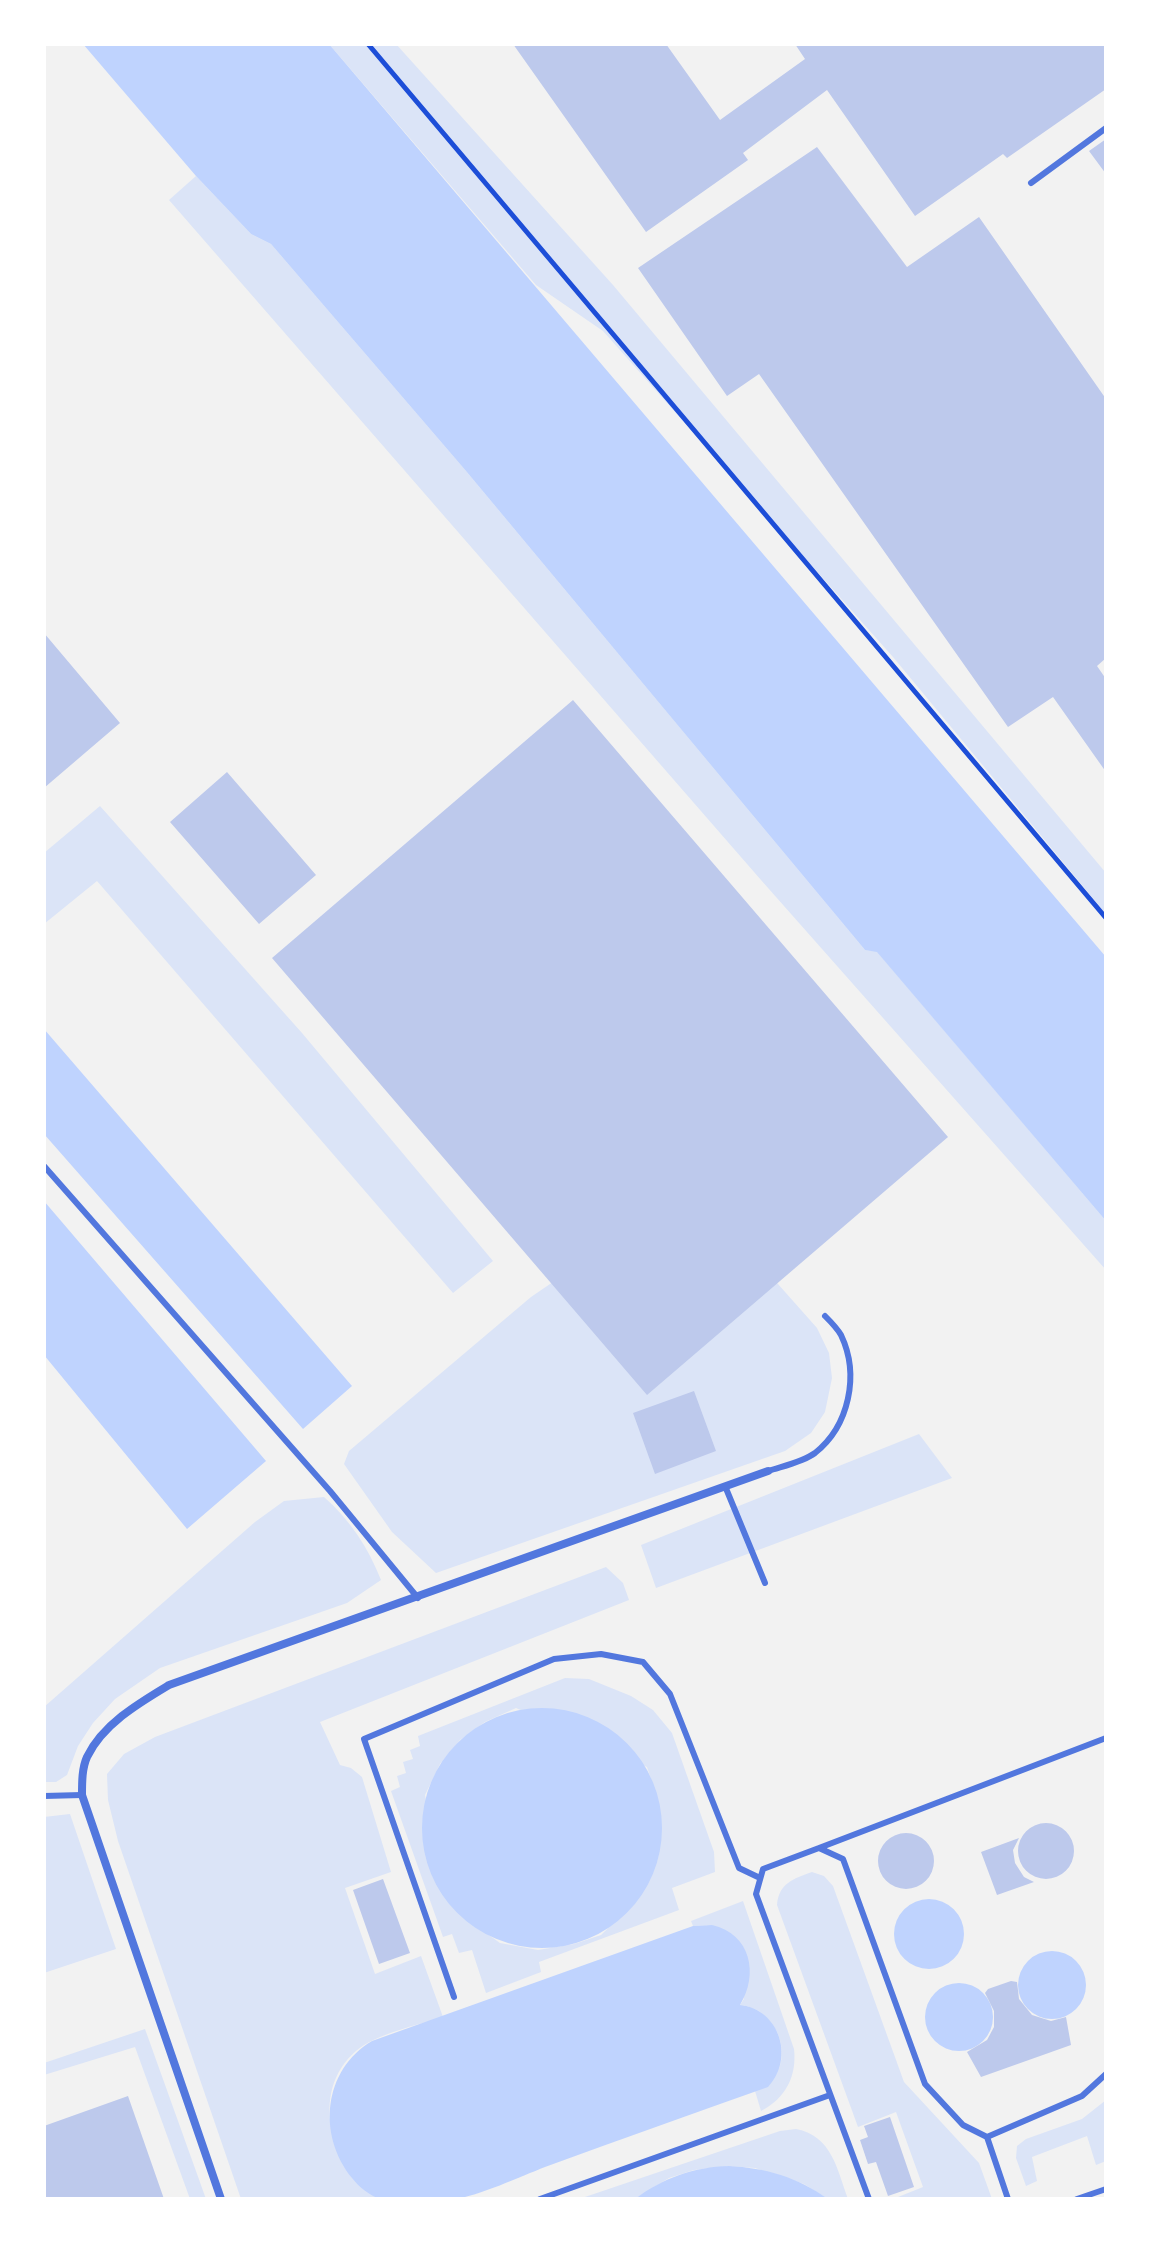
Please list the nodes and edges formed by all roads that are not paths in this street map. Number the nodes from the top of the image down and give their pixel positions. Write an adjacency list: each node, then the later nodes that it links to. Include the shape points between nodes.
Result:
1 (1106, 128): 2 (lane)
2 (1031, 183)
3 (44, 1166): 8 (lane)
4 (825, 1316): 5 (lane, via 840,1334 850,1372 847,1408 834,1435 812,1455)
5 (768, 1471): 6 (street)
6 (725, 1486): 7 (lane); 8 (street)
7 (765, 1583)
8 (418, 1598): 10 (street, via 169,1685 131,1707 87,1756)
9 (1106, 1738): 12 (lane)
10 (82, 1795): 11 (lane); 19 (street)
11 (44, 1796)
12 (819, 1848): 13 (lane, via 763,1869); 17 (lane, via 843,1859 925,2084 963,2125)
13 (760, 1878): 14 (lane, via 739,1868 670,1694 643,1662 601,1654 554,1659 364,1739); 16 (lane, via 756,1894)
14 (454, 1997)
15 (1106, 2074): 17 (lane, via 1073,2100)
16 (830, 2095): 20 (lane); 21 (lane)
17 (987, 2137): 22 (lane)
18 (1106, 2189): 23 (lane)
19 (221, 2199)
20 (540, 2199)
21 (869, 2199)
22 (1008, 2199)
23 (1077, 2199)

